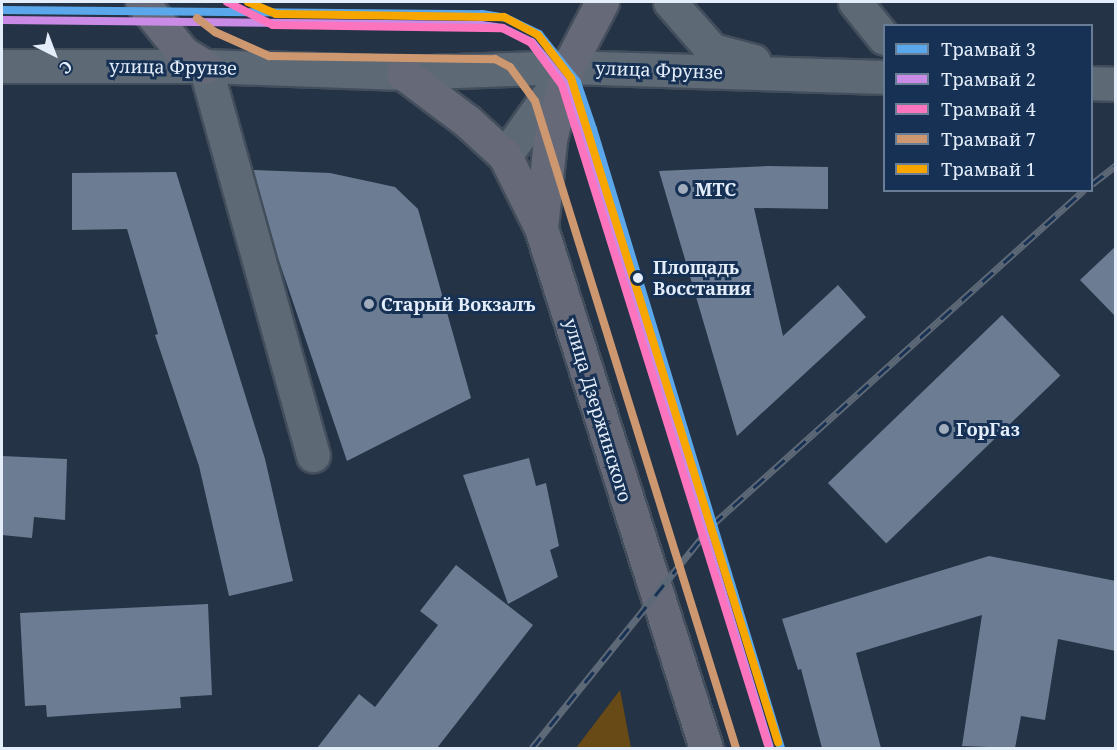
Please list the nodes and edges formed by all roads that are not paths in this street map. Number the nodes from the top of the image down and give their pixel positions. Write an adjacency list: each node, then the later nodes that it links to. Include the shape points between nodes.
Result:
1 (142, 2): 7 (main road, via 183,53)
2 (602, 2): 8 (main road)
3 (670, 2): 10 (street, via 712,50)
4 (855, 2): 5 (street)
5 (883, 36)
6 (2, 66): 7 (street, улица Фрунзе)
7 (204, 66): 9 (street, улица Фрунзе); 16 (street)
8 (568, 67): 9 (street, улица Фрунзе); 10 (street, улица Фрунзе); 14 (street); 15 (main road, улица Дзержинского, via 550,140)
9 (403, 73): 14 (main road)
10 (808, 75): 11 (street, улица Фрунзе)
11 (883, 77)
12 (1093, 83): 13 (street)
13 (1116, 84)
14 (505, 156): 15 (main road)
15 (540, 228): 17 (main road, улица Дзержинского)
16 (313, 455)
17 (706, 748)

